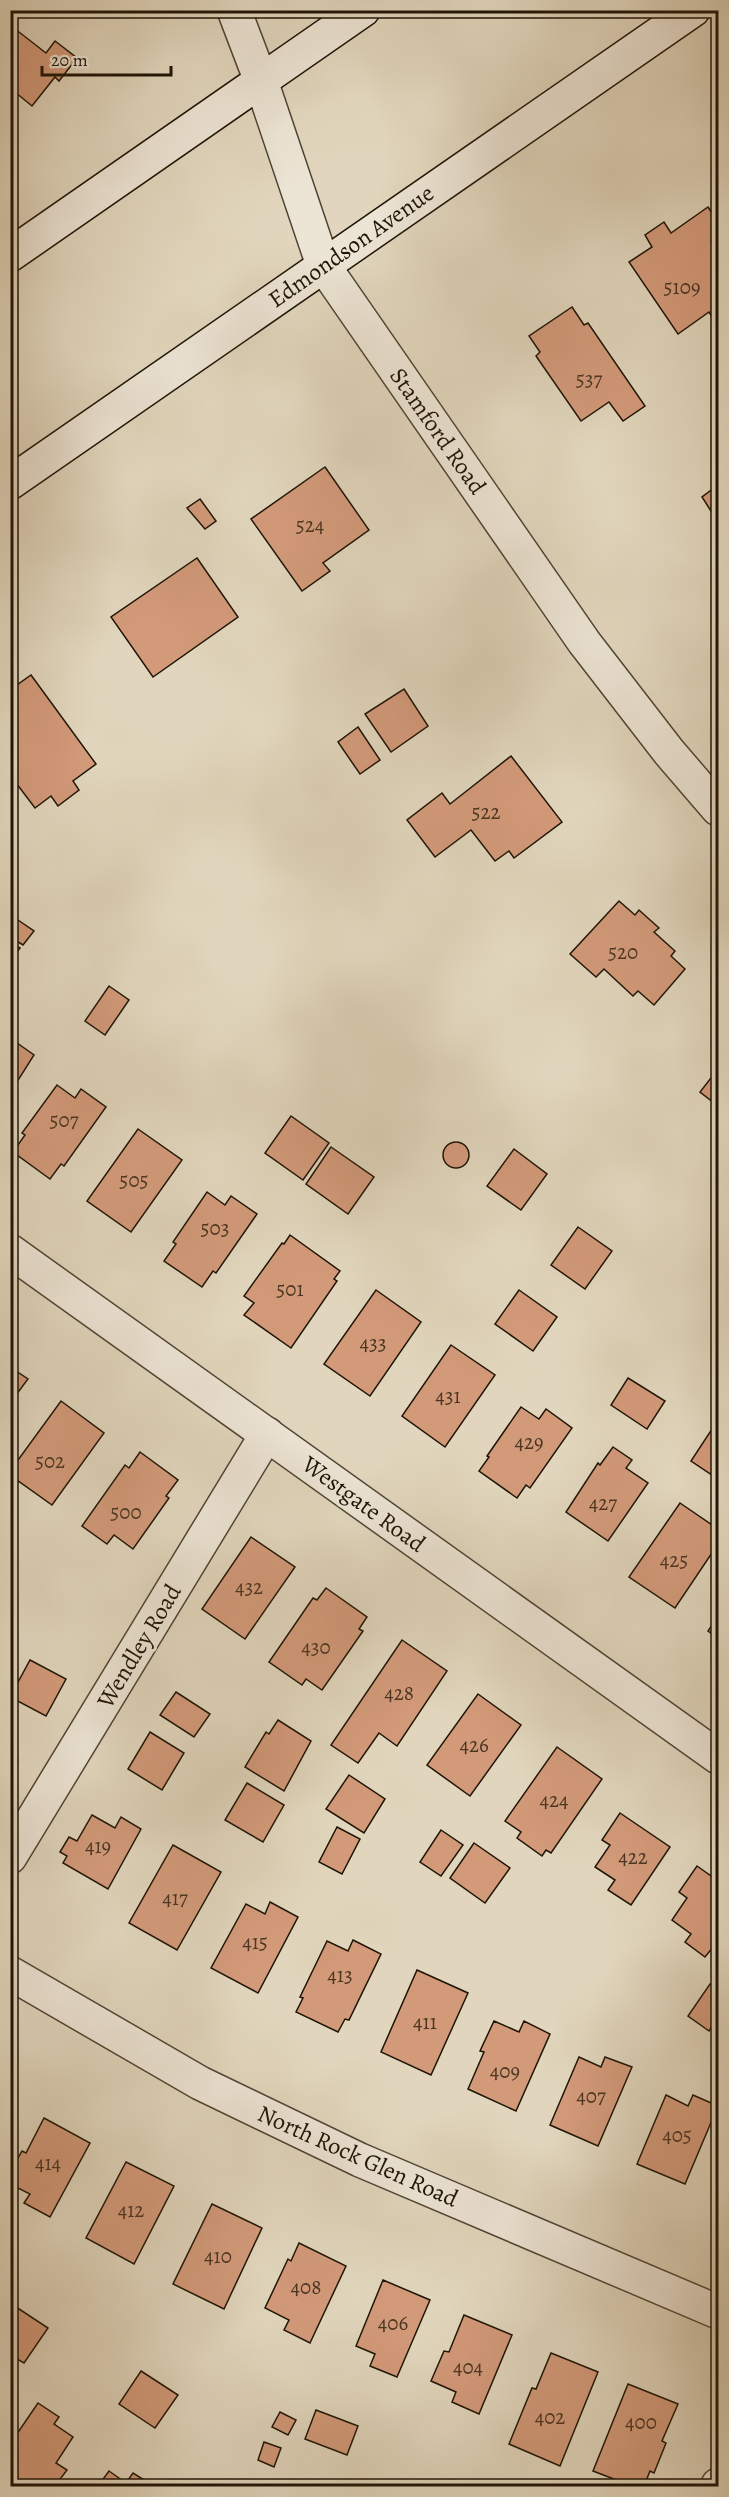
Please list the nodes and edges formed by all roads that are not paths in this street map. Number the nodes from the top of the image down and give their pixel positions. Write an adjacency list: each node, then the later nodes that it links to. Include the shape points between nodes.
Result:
1 (234, 10): 4 (street, Stamford Road)
2 (363, 10): 4 (street)
3 (693, 10): 6 (street, Edmondson Avenue)
4 (261, 81): 5 (street); 6 (street, Stamford Road)
5 (10, 255)
6 (324, 265): 7 (street, Edmondson Avenue); 8 (street, Stamford Road, via 584,642 669,753)
7 (10, 483)
8 (718, 808)
9 (10, 1251): 10 (street, Westgate Road)
10 (267, 1434): 11 (street, Westgate Road); 12 (street, Wendley Road)
11 (718, 1757)
12 (10, 1857)
13 (10, 1973): 14 (street, North Rock Glen Road, via 200,2083 360,2160)
14 (718, 2312)

